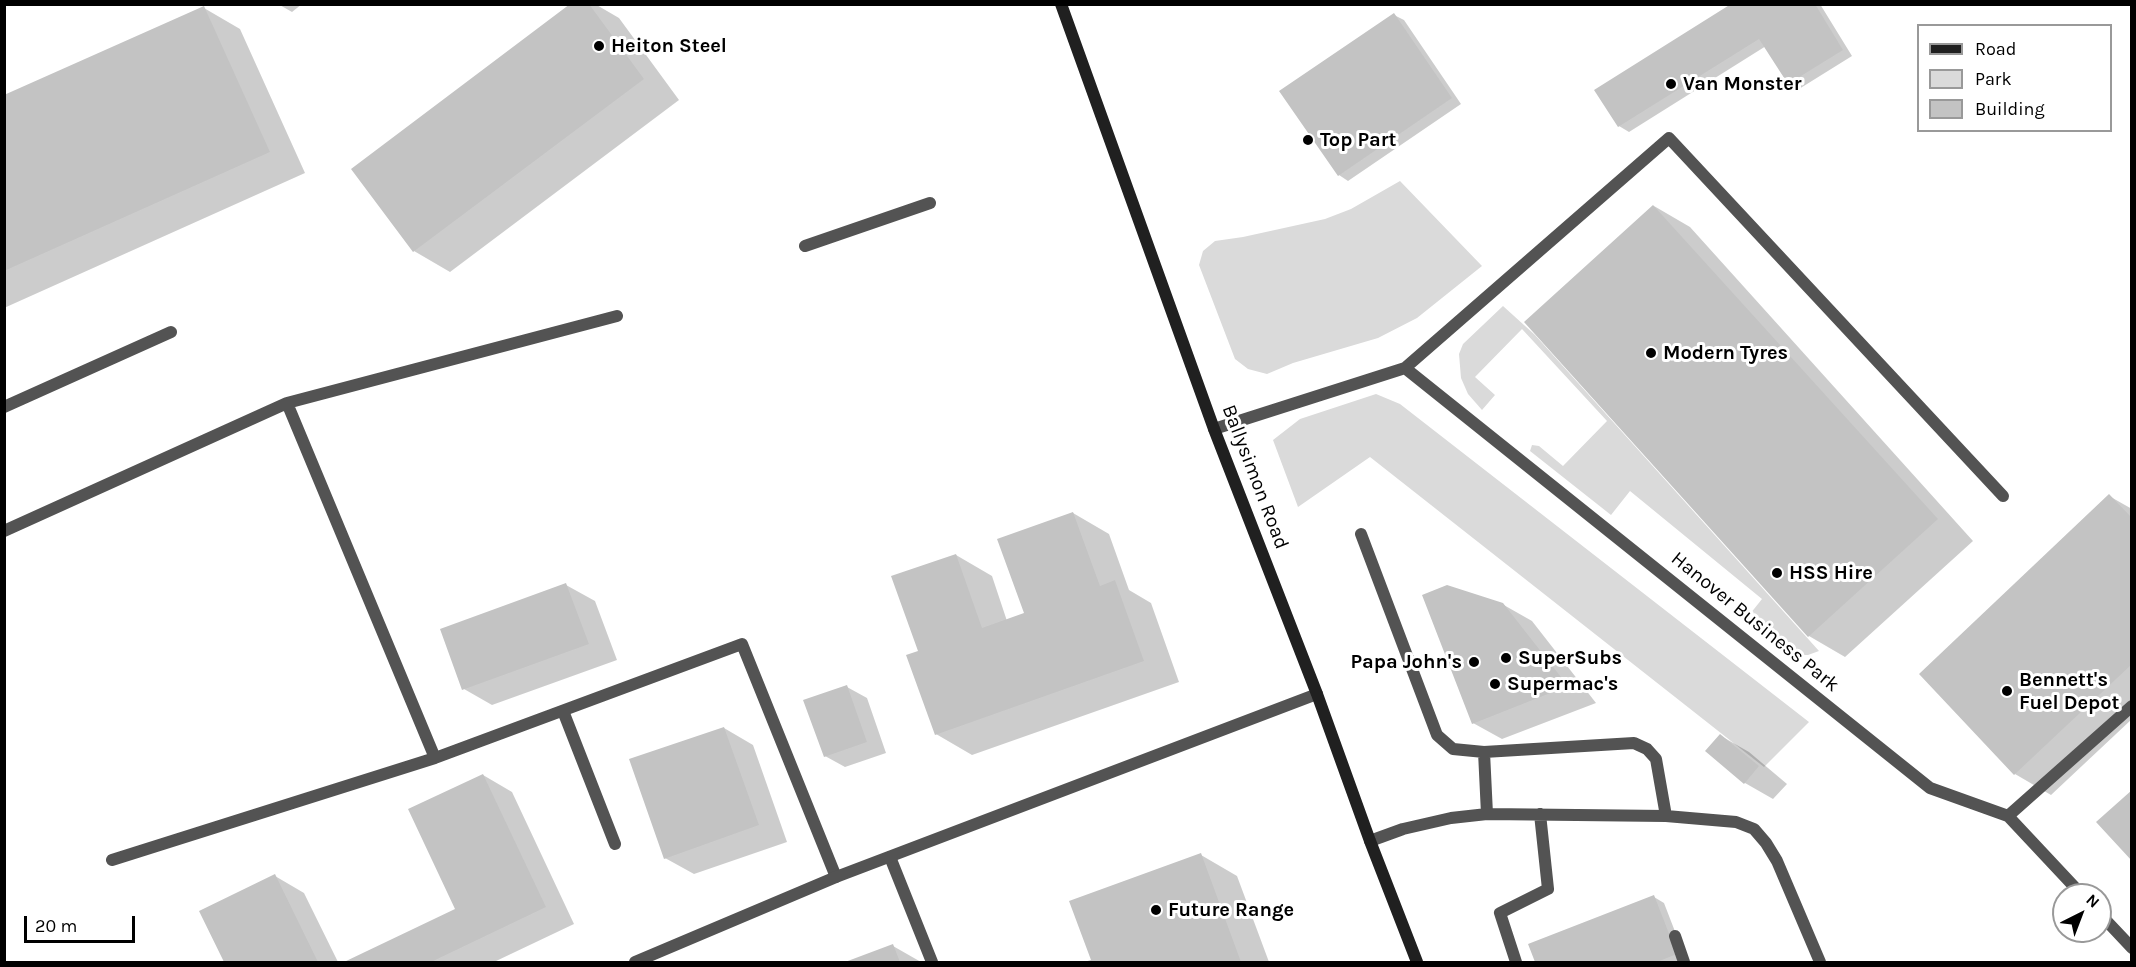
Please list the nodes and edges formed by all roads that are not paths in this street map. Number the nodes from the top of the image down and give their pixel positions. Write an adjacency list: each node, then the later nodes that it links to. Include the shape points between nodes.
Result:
1 (1061, 4): 9 (main road, Ballysimon Road)
2 (930, 203): 3 (street)
3 (806, 246)
4 (617, 316): 7 (street)
5 (171, 332): 8 (street)
6 (1405, 368): 9 (street); 10 (street, via 1669,138); 21 (street, Hanover Business Park, via 1930,788)
7 (286, 403): 11 (street); 17 (street)
8 (4, 407)
9 (1215, 429): 13 (main road, Ballysimon Road)
10 (2003, 496)
11 (4, 531)
12 (1361, 534): 16 (street, via 1437,735 1453,749)
13 (1317, 694): 22 (main road, Ballysimon Road); 24 (street)
14 (2132, 706): 21 (street)
15 (563, 711): 17 (street); 23 (street); 26 (street, via 742,644)
16 (1484, 752): 18 (street); 20 (street, via 1634,743 1656,759)
17 (435, 758): 25 (street)
18 (1487, 814): 19 (street); 22 (street, via 1403,829)
19 (1540, 814): 20 (street); 34 (street, via 1548,889 1500,914)
20 (1666, 816): 36 (street, via 1736,822 1754,829 1777,861)
21 (2008, 816): 27 (street, Hanover Business Park)
22 (1370, 841): 33 (main road, Ballysimon Road)
23 (615, 844)
24 (890, 856): 26 (street); 32 (street)
25 (112, 860)
26 (836, 877): 31 (street)
27 (2071, 883)
28 (2112, 927): 30 (street)
29 (1675, 936): 35 (street)
30 (2132, 948)
31 (635, 963)
32 (932, 963)
33 (1417, 963)
34 (1516, 963)
35 (1684, 963)
36 (1820, 963)

